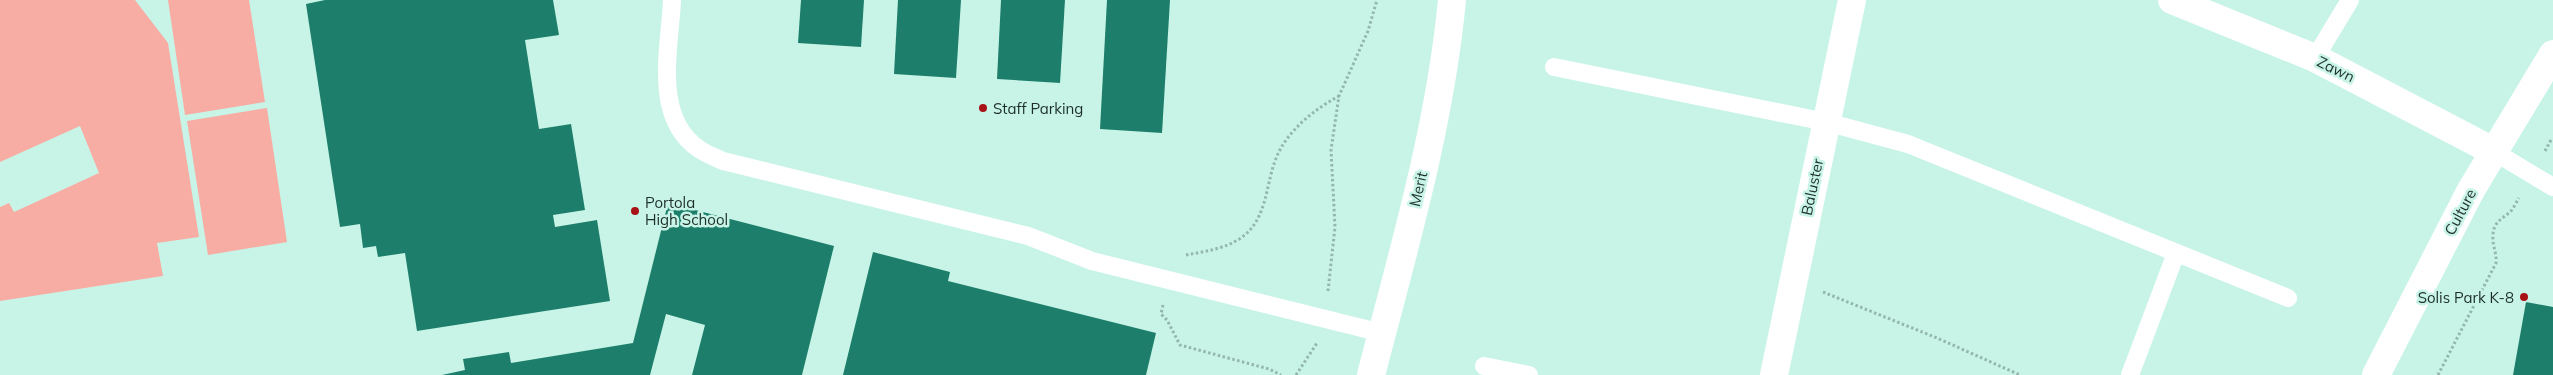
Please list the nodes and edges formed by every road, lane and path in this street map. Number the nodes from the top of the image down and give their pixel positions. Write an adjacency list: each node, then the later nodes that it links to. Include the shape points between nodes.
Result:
1 (672, 0): 16 (lane, via 667,88 669,108 686,138 700,150 723,161 1028,236 1092,261)
2 (1377, 0): 10 (path, via 1368,31)
3 (1452, 0): 20 (street, Merit, via 1441,85)
4 (1852, 0): 11 (street, Baluster)
5 (2172, 0): 8 (street, Zawn)
6 (2350, 0): 8 (lane)
7 (2553, 54): 12 (street, Culture)
8 (2315, 58): 12 (street, Zawn)
9 (1554, 67): 11 (lane)
10 (1339, 96): 16 (path, via 1320,106 1296,128 1277,156 1262,209 1247,233 1224,247 1178,257); 19 (path, via 1331,150 1335,227 1330,281)
11 (1826, 122): 15 (lane, via 1908,144); 17 (street, Baluster)
12 (2493, 152): 13 (lane); 29 (street, Culture)
13 (2553, 187)
14 (2512, 211): 30 (path, via 2500,218 2494,227 2496,263)
15 (2176, 253): 18 (lane); 28 (lane)
16 (1168, 280): 19 (lane); 22 (path, via 1161,314 1180,345)
17 (1793, 280): 26 (street, Baluster); 27 (path)
18 (2288, 298)
19 (1322, 318): 20 (lane); 23 (path, via 1316,344)
20 (1382, 333): 24 (street, Merit)
21 (1484, 366): 25 (lane)
22 (1281, 375)
23 (1296, 375)
24 (1371, 375)
25 (1529, 375)
26 (1774, 375)
27 (2020, 375)
28 (2130, 375)
29 (2376, 375)
30 (2438, 375)

